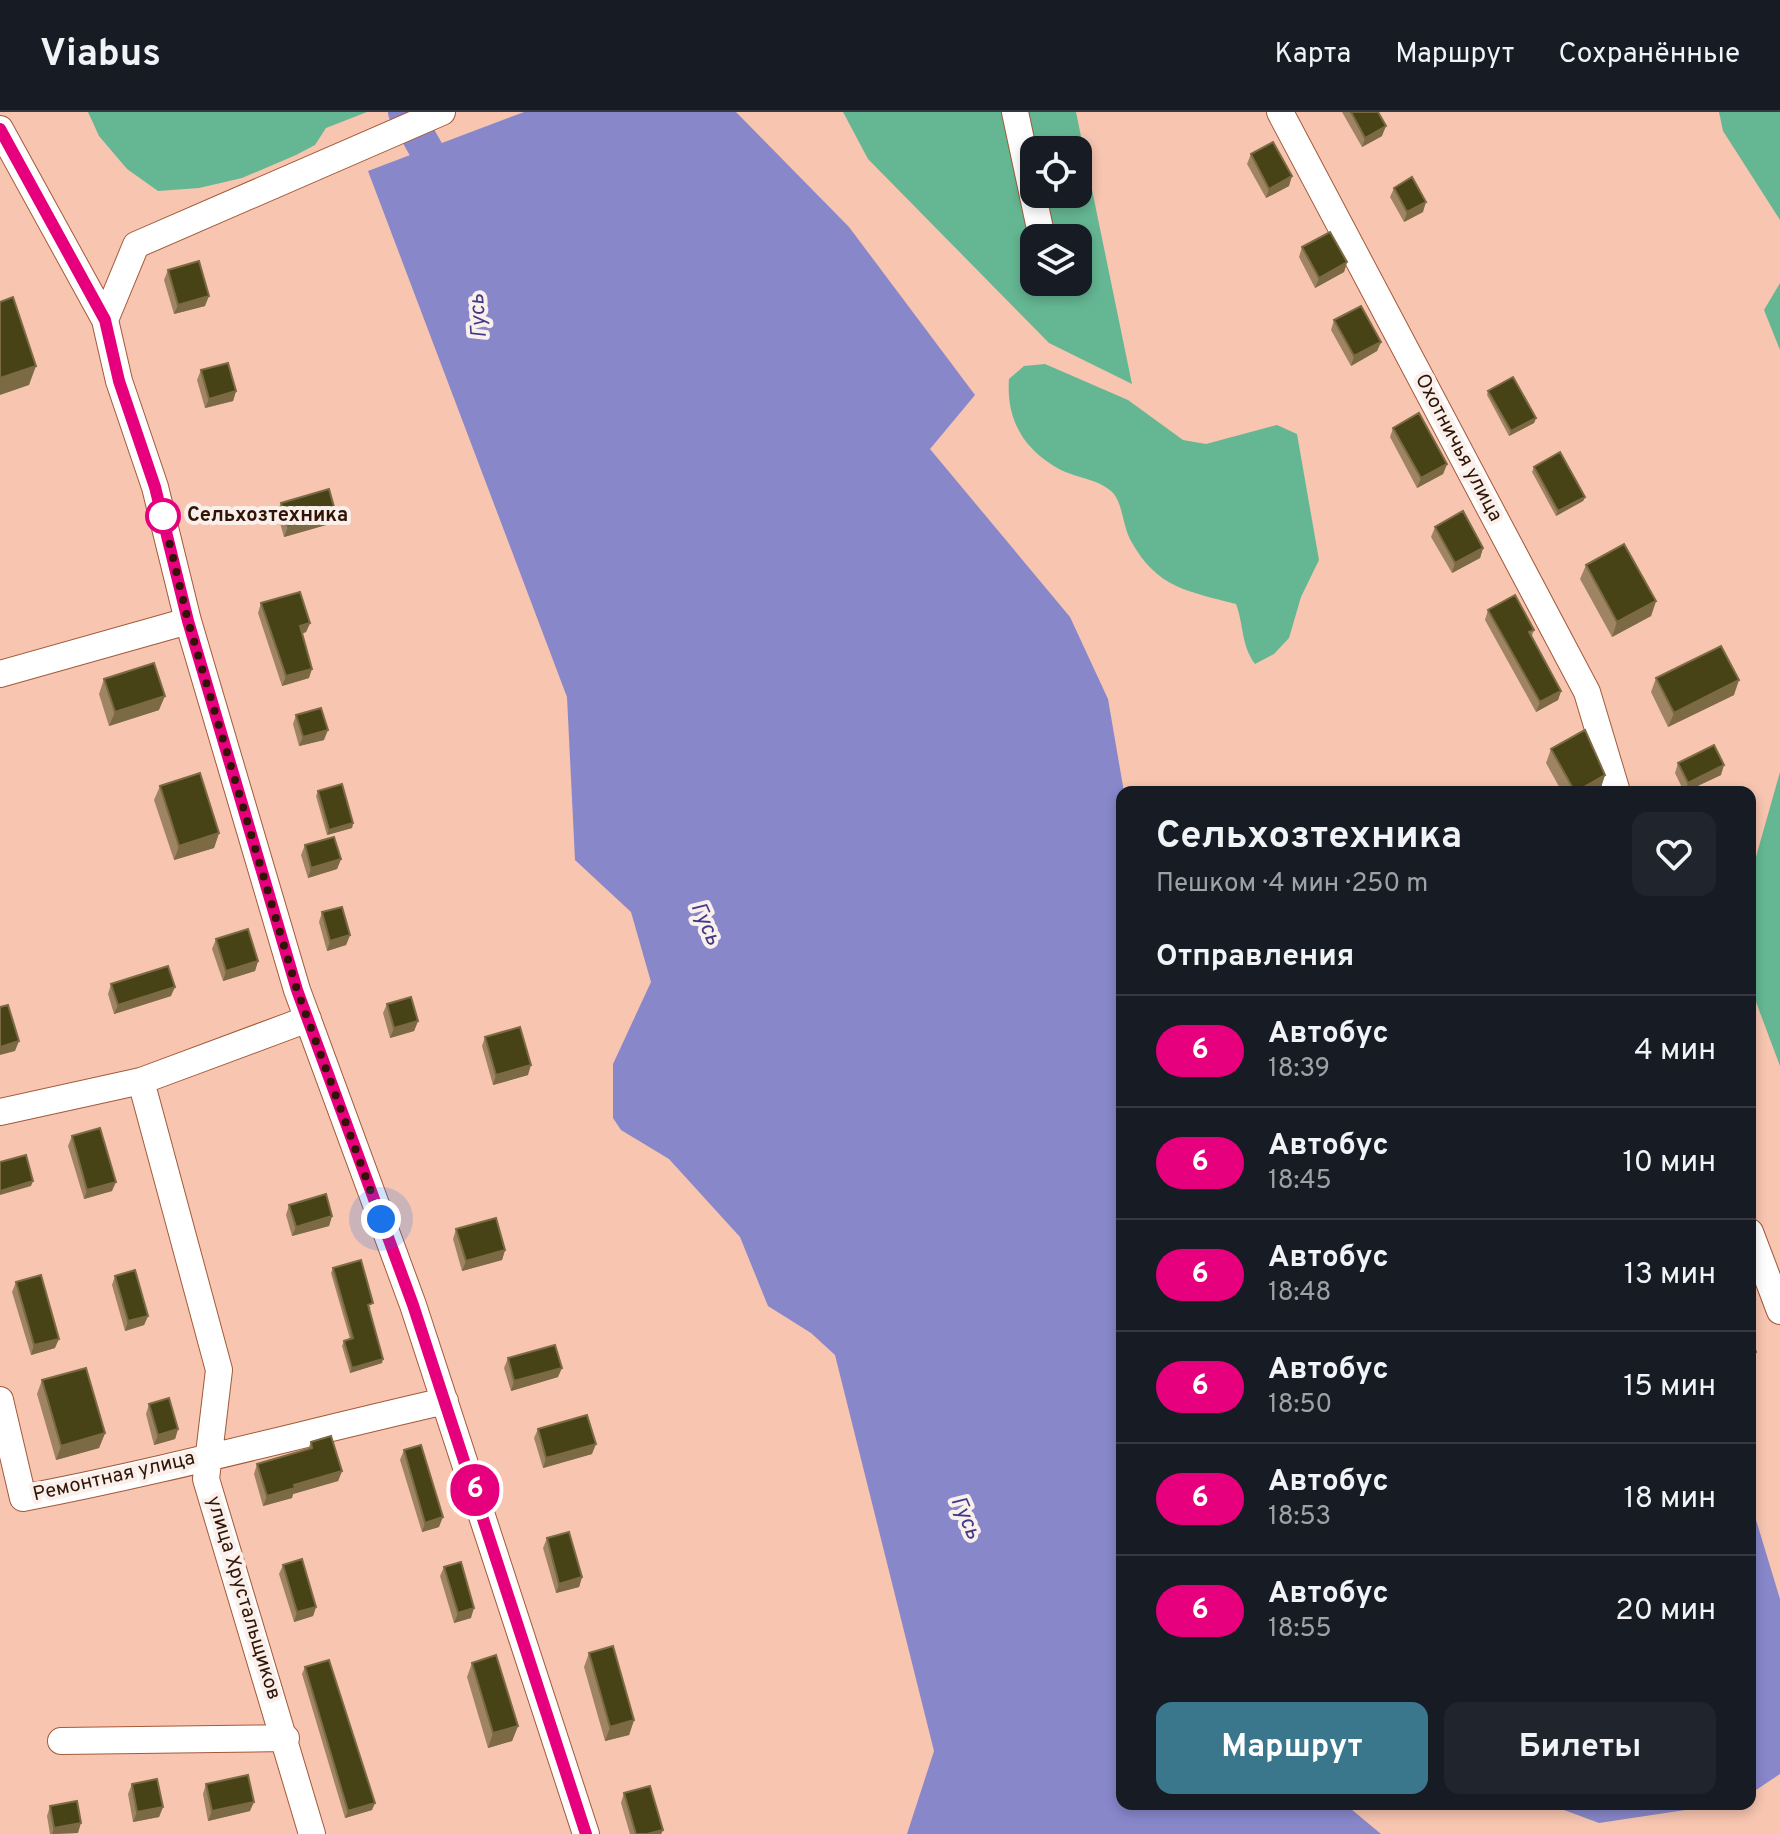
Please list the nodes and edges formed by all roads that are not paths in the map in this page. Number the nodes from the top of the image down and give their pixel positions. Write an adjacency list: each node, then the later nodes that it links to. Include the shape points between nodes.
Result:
1 (442, 112): 6 (street, via 136,245)
2 (1015, 112): 5 (street)
3 (1280, 112): 9 (street, Охотничья улица, via 1587,692)
4 (0, 129): 6 (street)
5 (1039, 224)
6 (105, 320): 7 (street)
7 (188, 621): 8 (street); 10 (street)
8 (0, 674)
9 (1615, 786)
10 (308, 1019): 11 (street); 16 (street)
11 (141, 1081): 12 (street); 17 (street, улица Хрустальщиков, via 219,1370)
12 (0, 1112)
13 (1756, 1248): 14 (street)
14 (1780, 1311)
15 (0, 1400): 17 (street, Ремонтная улица, via 23,1498)
16 (445, 1401): 17 (street); 21 (street)
17 (209, 1455): 18 (street, улица Хрустальщиков, via 206,1479)
18 (286, 1738): 19 (street); 20 (street, улица Хрустальщиков)
19 (61, 1741)
20 (312, 1834)
21 (586, 1834)

